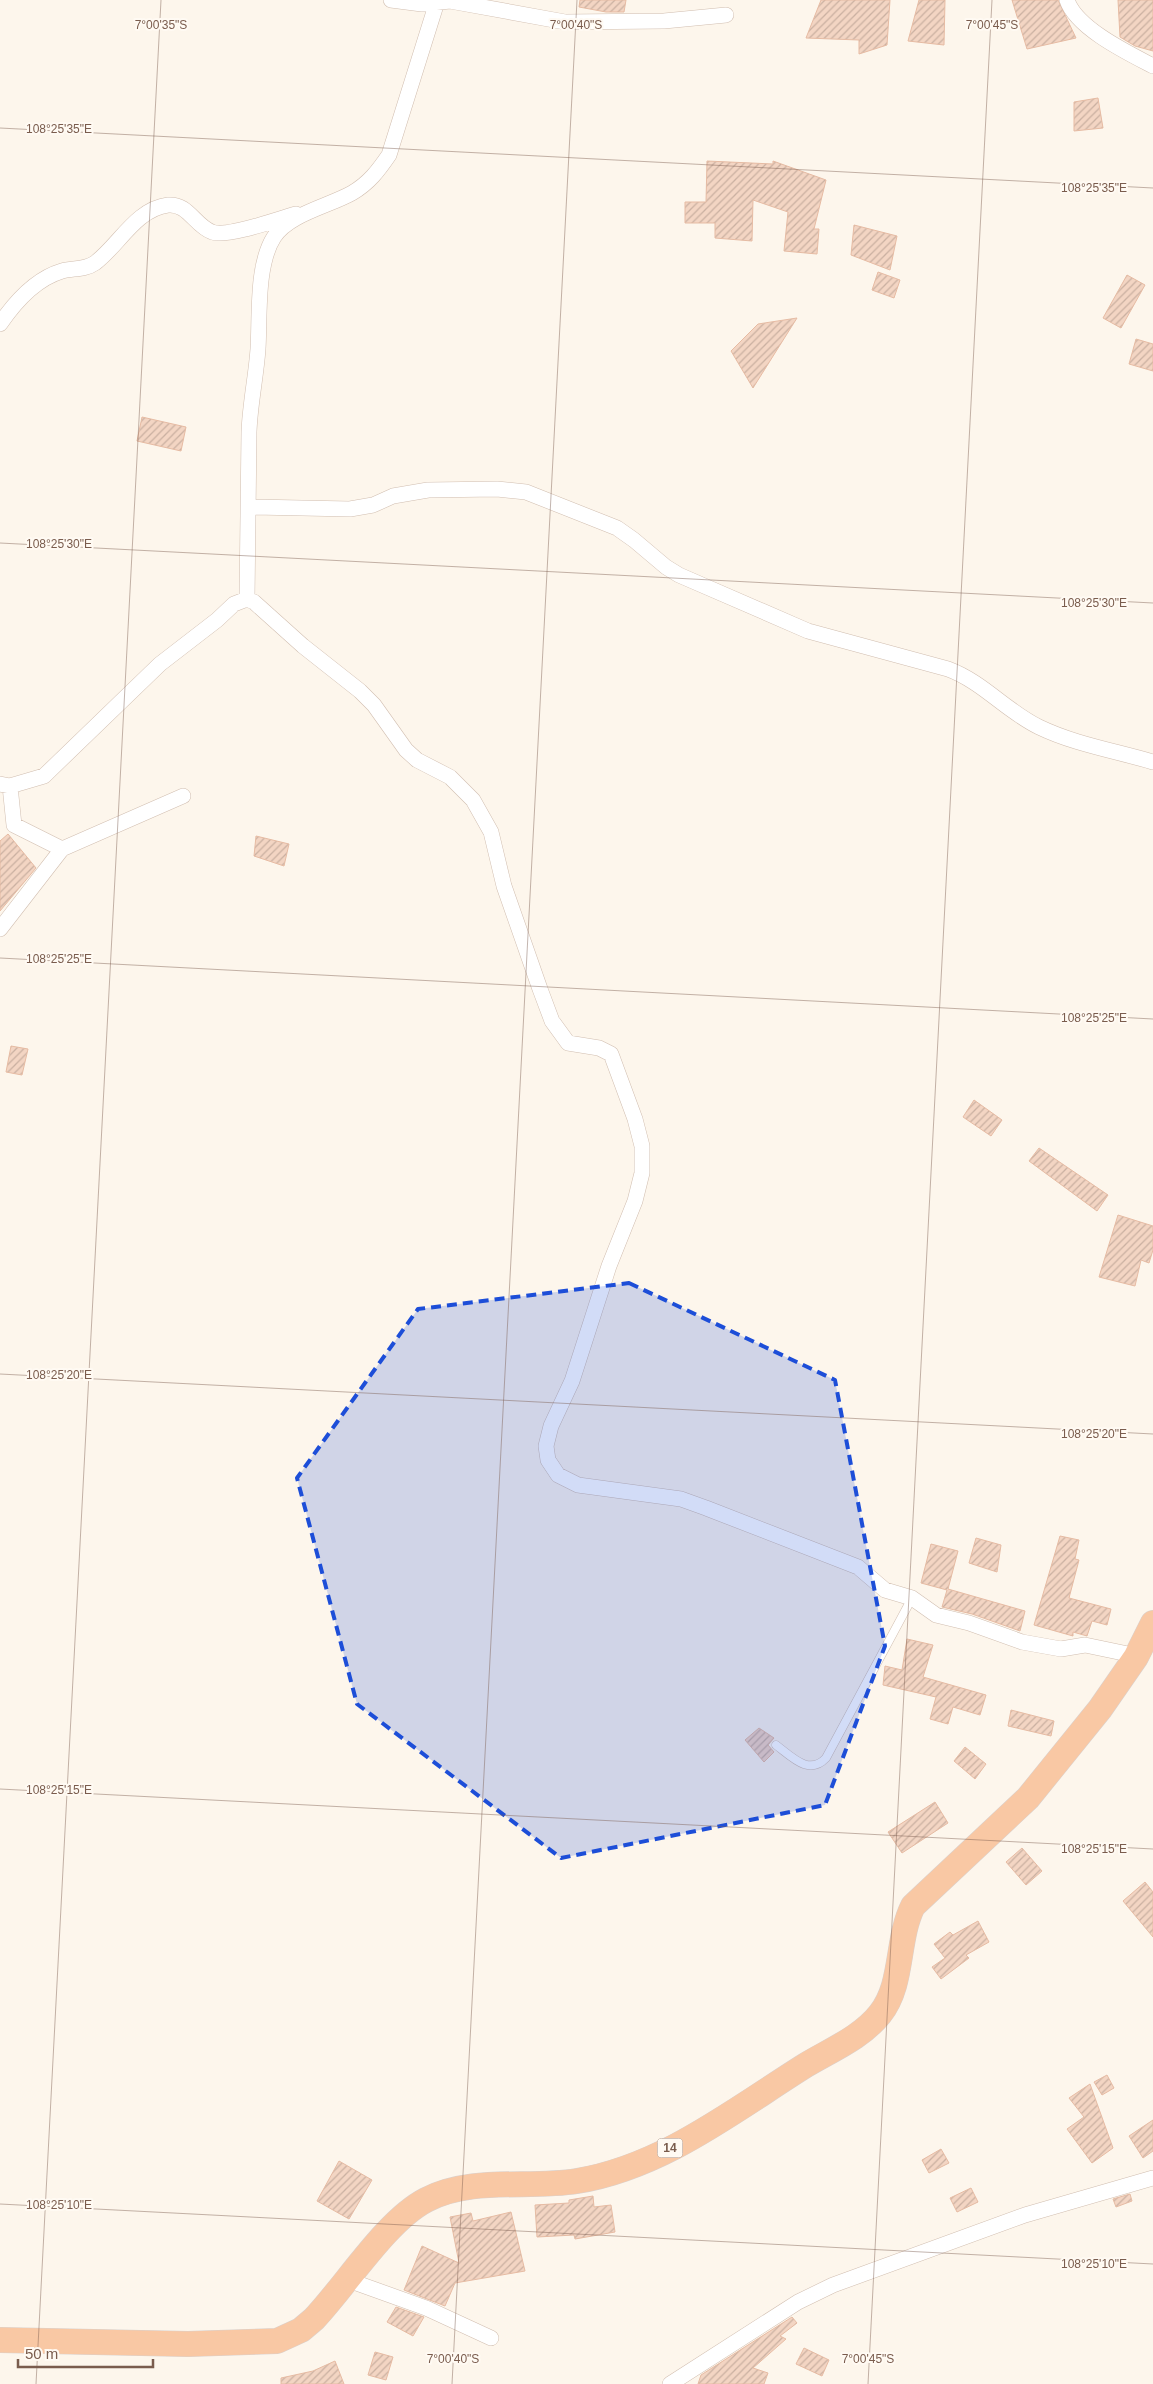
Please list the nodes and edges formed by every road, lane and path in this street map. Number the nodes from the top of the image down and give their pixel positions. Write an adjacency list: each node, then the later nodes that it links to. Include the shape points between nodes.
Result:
1 (391, 0): 4 (street, via 422,4)
2 (1068, 0): 6 (street, via 1080,19 1115,45)
3 (457, 1): 4 (street); 5 (street, via 565,22 664,21)
4 (437, 2): 7 (street, via 388,155 367,183)
5 (726, 15)
6 (1153, 66)
7 (323, 206): 8 (street, via 218,234 205,229 181,207 161,206 137,220 93,265 64,271 39,283 12,307); 9 (street, via 286,225 268,249 252,392)
8 (0, 324)
9 (249, 507): 10 (street); 11 (street, via 350,509 428,490 526,492 617,528 666,568 767,615 808,631 966,675 1038,727)
10 (247, 599): 12 (street, via 234,604 160,664 44,776); 16 (street, via 360,691 417,760 450,777 473,800 491,832 504,886 552,1021 568,1043 607,1051 619,1072 636,1119 642,1146 642,1173 572,1381 551,1426 546,1446 548,1460 554,1470 565,1480 589,1488 681,1499 858,1568 885,1590)
11 (1153, 762)
12 (5, 785): 14 (street, via 14,825)
13 (184, 796): 14 (street)
14 (62, 848): 15 (street)
15 (0, 930)
16 (912, 1598): 18 (street, via 936,1615 1022,1642 1061,1649 1085,1645); 19 (lane, via 826,1758 815,1766 803,1765)
17 (1153, 1623): 18 (highway, 14)
18 (1136, 1657): 21 (highway, 14, via 1100,1709 1028,1798 913,1906 904,1930 894,1988 879,2016 863,2029 732,2113 642,2162 578,2180 463,2189 424,2201 396,2222)
19 (776, 1745)
20 (1153, 2178): 24 (street, via 1025,2215 833,2285 798,2302)
21 (348, 2280): 22 (street, via 426,2308); 23 (highway, 14, via 314,2319 301,2330 277,2341 188,2344)
22 (490, 2338)
23 (0, 2340)
24 (670, 2384)

